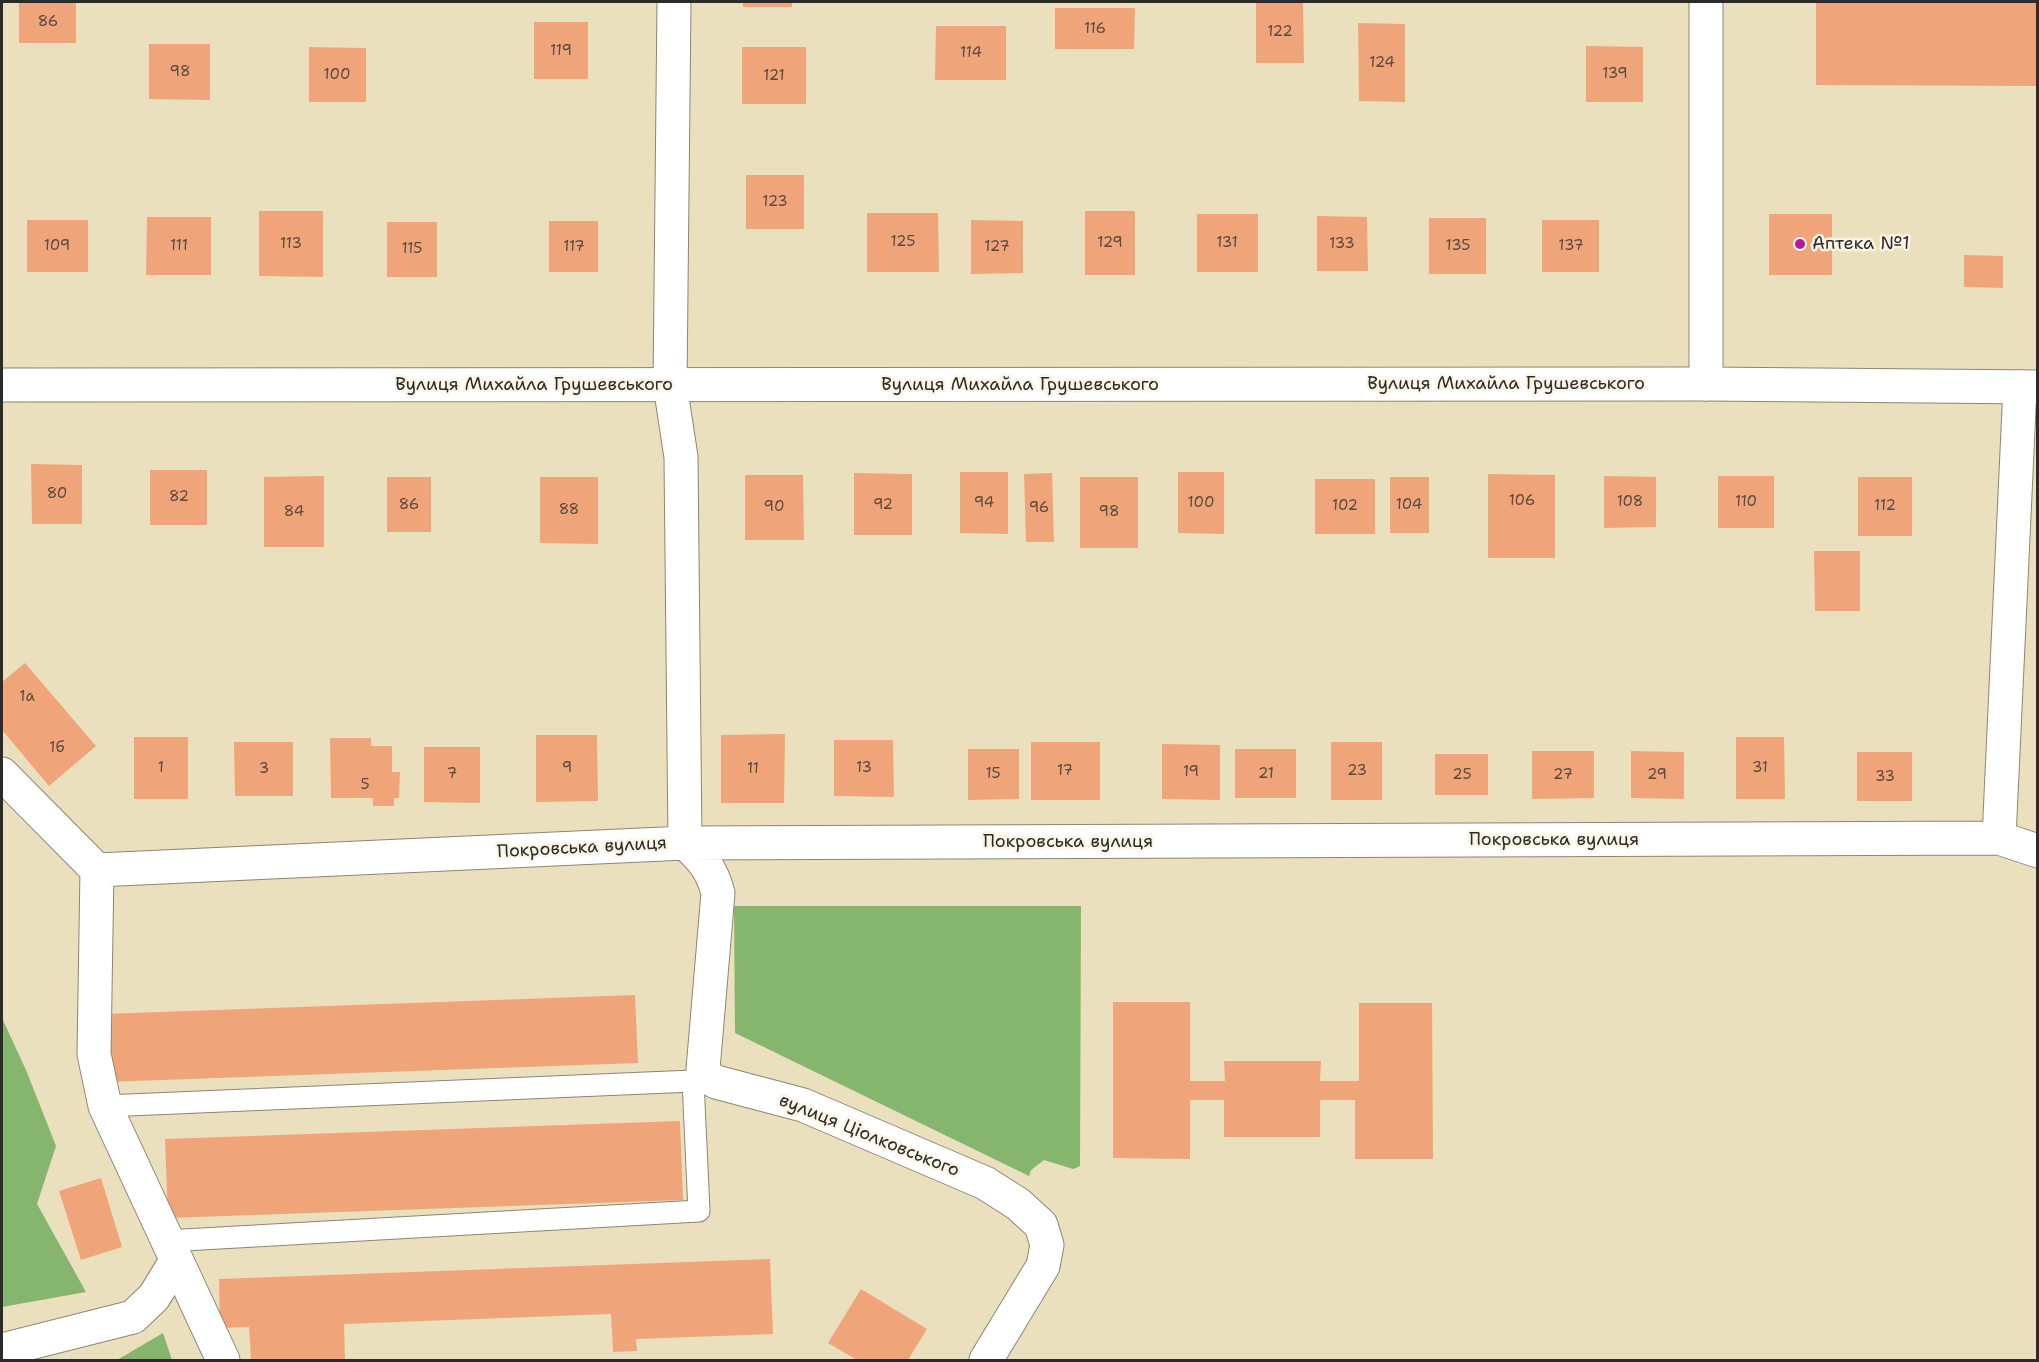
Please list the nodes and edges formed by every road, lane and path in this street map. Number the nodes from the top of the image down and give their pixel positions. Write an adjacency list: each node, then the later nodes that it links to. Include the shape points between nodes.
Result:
1 (674, 2): 5 (street)
2 (1706, 2): 3 (street)
3 (1706, 384): 5 (street, Вулиця Михайла Грушевського); 6 (street, Вулиця Михайла Грушевського)
4 (2, 385): 5 (street, Вулиця Михайла Грушевського)
5 (670, 385): 9 (street, via 681,457)
6 (2029, 387): 8 (street)
7 (2, 774): 11 (street)
8 (1999, 838): 9 (street, Покровська вулиця); 10 (street, Покровська вулиця)
9 (685, 843): 11 (street, Покровська вулиця); 12 (street, via 705,860 718,893)
10 (2037, 851)
11 (97, 870): 13 (street, via 94,1054)
12 (699, 1079): 13 (lane); 14 (lane, via 699,1211); 17 (street, вулиця Ціолковського, via 802,1106 985,1183 1041,1225 1047,1245 1042,1266)
13 (105, 1106): 14 (street)
14 (171, 1251): 15 (street, via 154,1297 133,1317); 16 (street)
15 (2, 1350)
16 (223, 1360)
17 (986, 1360)

